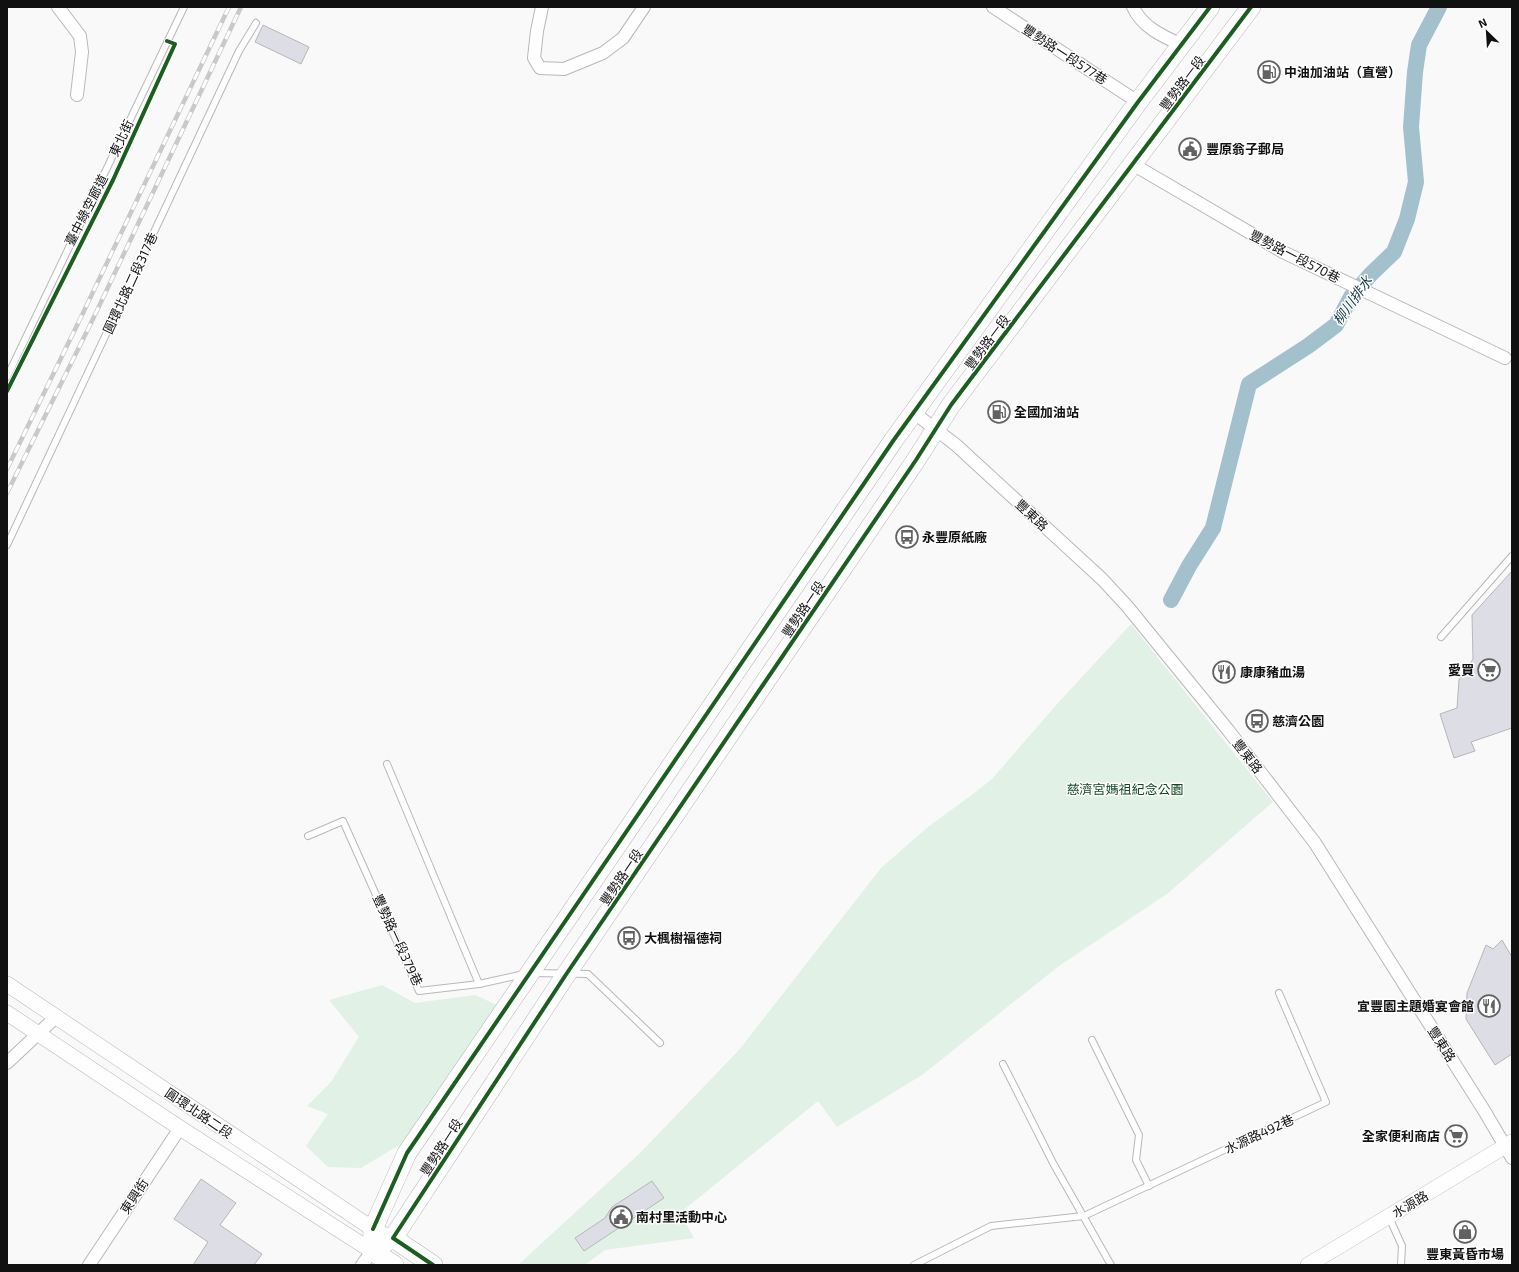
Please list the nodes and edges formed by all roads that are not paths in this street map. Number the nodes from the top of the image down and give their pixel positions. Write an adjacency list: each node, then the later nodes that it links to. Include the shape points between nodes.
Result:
1 (58, 7): 11 (street, via 80,36 82,52)
2 (184, 7): 15 (lane, 東北街)
3 (542, 7): 4 (street, via 534,58 540,68 564,69 603,53 623,38)
4 (644, 7)
5 (993, 7): 12 (street, 豐勢路一段577巷)
6 (1133, 7): 10 (street, via 1137,17 1155,32)
7 (1210, 7): 10 (main road, 豐勢路一段)
8 (1251, 7): 13 (main road, 豐勢路一段)
9 (256, 23): 18 (lane, 圓環北路二段317巷, via 236,58)
10 (1182, 46): 12 (main road, 豐勢路一段)
11 (77, 95)
12 (1138, 102): 16 (main road, 豐勢路一段)
13 (1134, 165): 14 (street, 豐勢路一段570巷, via 1282,252); 17 (main road, 豐勢路一段)
14 (1505, 358)
15 (7, 377)
16 (913, 412): 17 (street, 豐東路); 23 (main road, 豐勢路一段)
17 (936, 429): 24 (main road, 豐勢路一段); 36 (street, 豐東路, via 1102,579 1228,730 1315,843)
18 (7, 545)
19 (1512, 556): 20 (lane)
20 (1441, 637)
21 (387, 764): 26 (lane)
22 (308, 836): 26 (lane, 豐勢路一段379巷, via 343,821 419,991)
23 (531, 973): 24 (lane, 豐勢路一段379巷); 26 (lane, 豐勢路一段379巷); 40 (main road, 豐勢路一段, via 407,1153)
24 (567, 973): 32 (lane, 豐勢路一段379巷, via 588,974); 41 (main road, 豐勢路一段)
25 (7, 984): 29 (street, 圓環北路二段)
26 (479, 984)
27 (1279, 993): 37 (lane, 水源路492巷, via 1326,1102)
28 (7, 1012): 30 (street, 圓環北路二段)
29 (56, 1017): 30 (street); 40 (street, 圓環北路二段)
30 (38, 1033): 33 (street); 35 (street, 圓環北路二段)
31 (1092, 1040): 37 (lane, via 1139,1135 1136,1160)
32 (660, 1043)
33 (7, 1063)
34 (1003, 1064): 38 (lane)
35 (180, 1128): 42 (street, 圓環北路二段); 43 (street, 東興街)
36 (1510, 1149): 39 (street, 水源路)
37 (1149, 1186): 38 (lane, 水源路492巷)
38 (1084, 1216): 46 (lane, 水源路492巷, via 990,1226); 47 (lane)
39 (1389, 1217): 48 (street, 水源路); 49 (lane, via 1402,1246)
40 (374, 1229): 41 (street, 圓環北路二段); 42 (main road, 豐勢路一段)
41 (393, 1238): 42 (main road, 豐勢路一段); 45 (main road)
42 (367, 1258): 44 (main road)
43 (88, 1265)
44 (394, 1265)
45 (433, 1265)
46 (914, 1265)
47 (1111, 1265)
48 (1308, 1265)
49 (1401, 1265)

